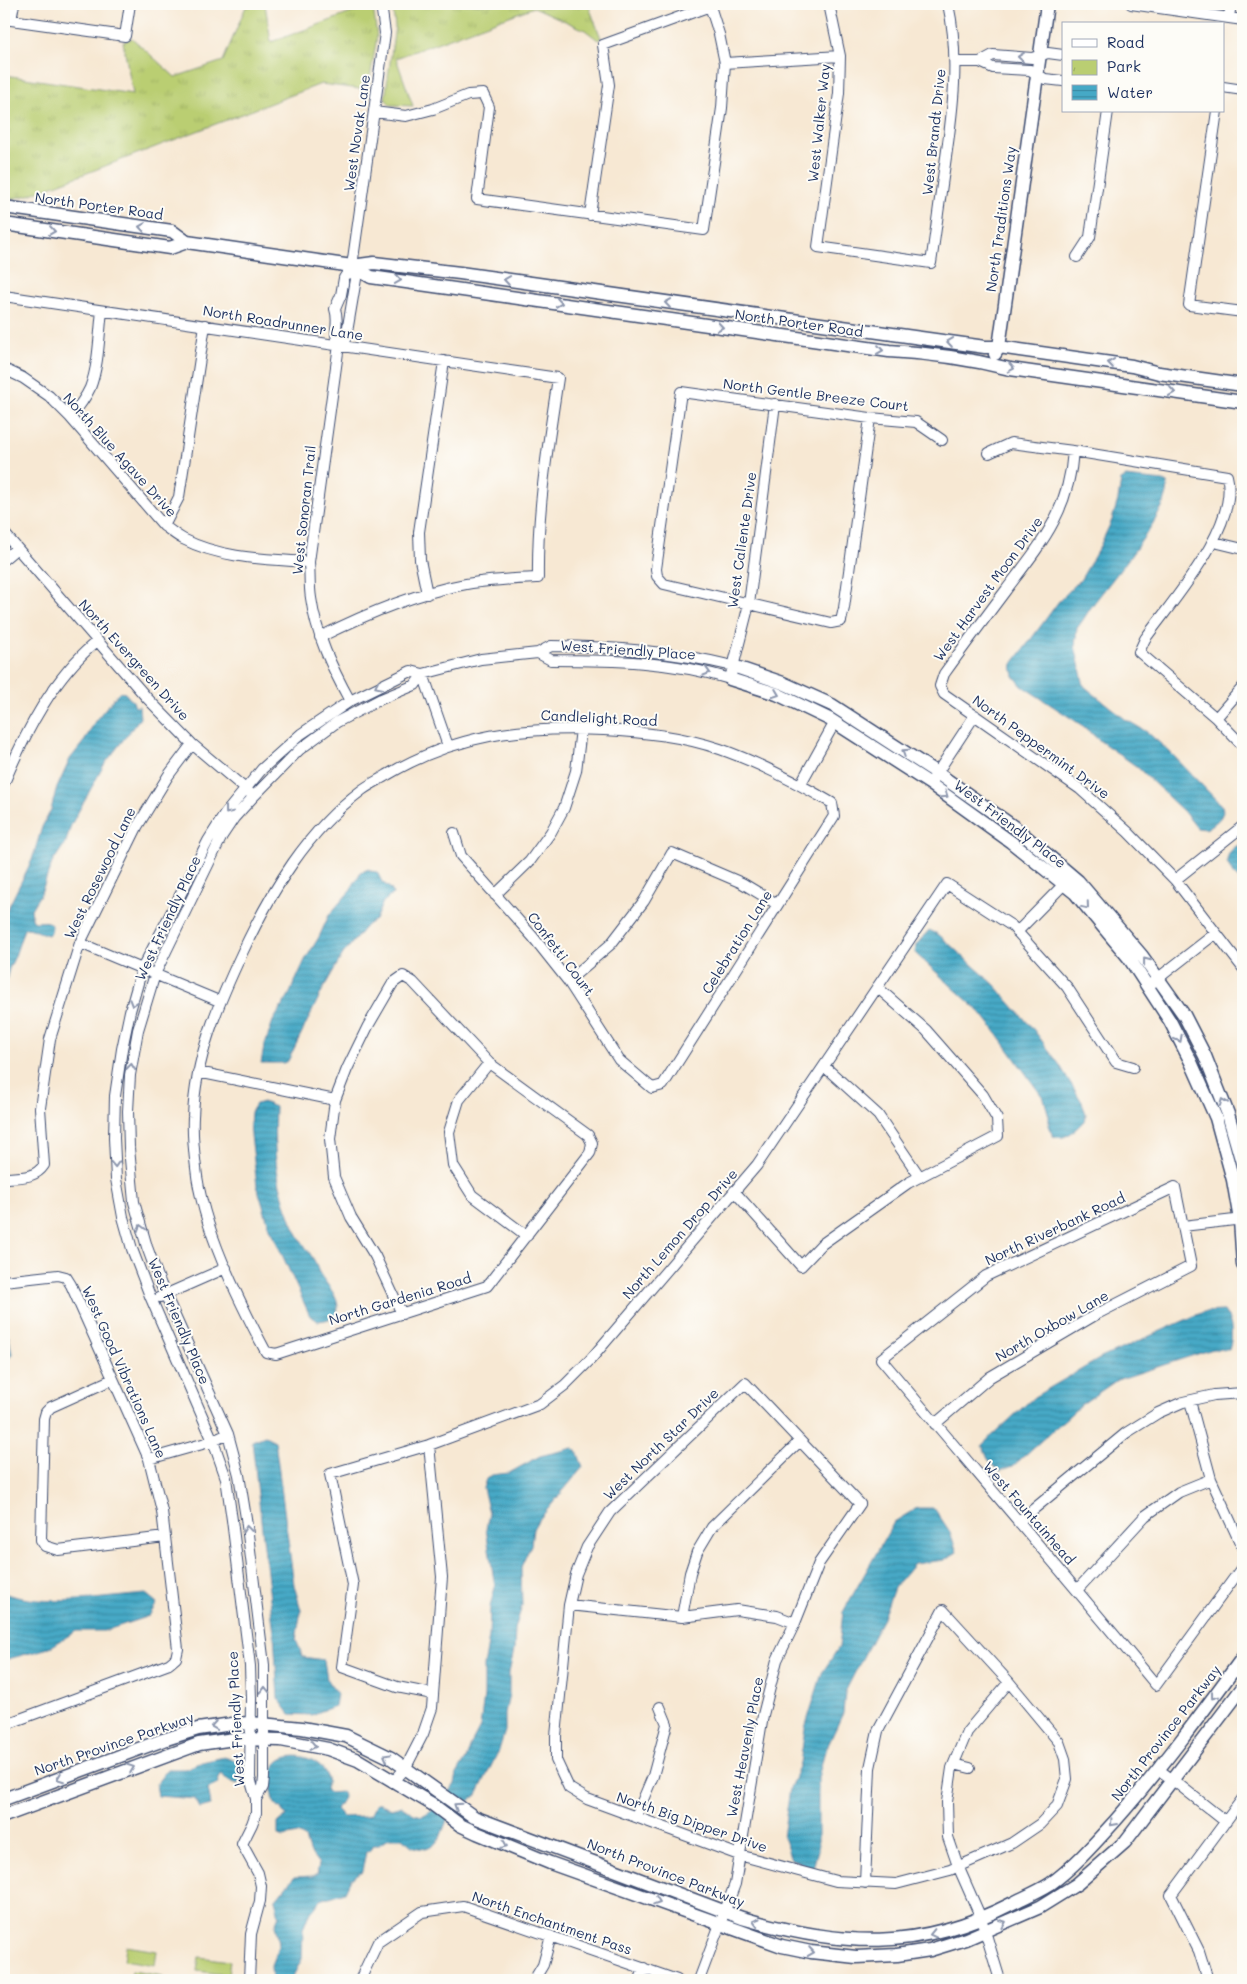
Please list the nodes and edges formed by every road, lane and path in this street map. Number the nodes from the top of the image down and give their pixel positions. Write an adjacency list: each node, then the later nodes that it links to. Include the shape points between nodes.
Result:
1 (14, 4): 10 (street)
2 (130, 4): 10 (street, via 125,36)
3 (381, 4): 22 (street, West Novak Lane, via 385,33)
4 (829, 4): 13 (street, West Walker Way)
5 (948, 4): 15 (street, West Brandt Drive)
6 (1047, 4): 14 (street, North Traditions Way)
7 (1130, 4): 9 (street)
8 (1231, 4): 9 (street)
9 (1229, 18): 11 (street)
10 (8, 19)
11 (1243, 20)
12 (1062, 55): 14 (street)
13 (840, 56): 17 (street); 30 (street, West Walker Way, via 839,93 818,247)
14 (1040, 56): 16 (street, one-way to 16, via 994,55); 18 (street, North Traditions Way)
15 (956, 62): 16 (street); 30 (street, West Brandt Drive, via 953,112)
16 (980, 62): 18 (street, via 993,68 1030,70)
17 (725, 64): 26 (street, via 722,108 704,230); 26 (street, via 710,6 603,46 610,85)
18 (1037, 74): 19 (street, via 1045,79); 37 (street, North Traditions Way)
19 (1062, 81)
20 (1224, 87): 21 (street)
21 (1243, 90)
22 (374, 112): 26 (street, via 406,116 468,95 484,94 489,107 477,199); 31 (street, West Novak Lane)
23 (1108, 112): 29 (street, via 1090,238)
24 (1216, 112): 34 (street, via 1189,305)
25 (4, 207): 28 (street, North Porter Road, one-way to 25, via 172,231)
26 (590, 215)
27 (4, 224): 28 (street, North Porter Road, one-way to 28, via 170,248)
28 (187, 242): 31 (street, North Porter Road)
29 (1077, 257)
30 (931, 263)
31 (352, 266): 36 (street, West Sonoran Trail, via 356,279 352,311 346,338); 36 (street, West Sonoran Trail, via 344,278 335,309 338,316 335,336); 37 (street, North Porter Road, one-way to 31, via 460,273 374,263); 39 (street, North Porter Road, one-way to 39, via 372,277)
32 (4, 296): 33 (street, North Roadrunner Lane)
33 (102, 310): 35 (street, North Roadrunner Lane); 44 (street, via 90,387)
34 (1243, 312)
35 (205, 324): 36 (street, North Roadrunner Lane); 49 (street, via 179,497)
36 (339, 345): 38 (street, North Roadrunner Lane); 55 (street, West Sonoran Trail)
37 (999, 347): 39 (street, via 992,359); 41 (street, North Porter Road, one-way to 37)
38 (444, 361): 56 (street, via 419,532 420,560); 56 (street, North Roadrunner Lane, via 558,378 540,506 538,578 460,585)
39 (984, 362): 42 (street, North Porter Road, one-way to 42, via 1010,369)
40 (4, 369): 44 (street, North Blue Agave Drive, via 49,396)
41 (1243, 385)
42 (1243, 402)
43 (775, 404): 45 (street, North Gentle Breeze Court); 57 (street, West Caliente Drive); 57 (street, North Gentle Breeze Court, via 681,392 656,570 664,584)
44 (70, 417): 49 (street, North Blue Agave Drive)
45 (870, 418): 46 (street, North Gentle Breeze Court, via 916,422); 57 (street, via 841,621 831,623)
46 (942, 440)
47 (1073, 451): 48 (street, via 1010,443); 51 (street, via 1227,476 1230,486 1225,514); 64 (street, West Harvest Moon Drive, via 1072,473 1063,503 1049,532 944,674)
48 (989, 453)
49 (164, 526): 55 (street, North Blue Agave Drive, via 182,539 214,552)
50 (4, 533): 52 (street, North Evergreen Drive)
51 (1214, 542): 53 (street); 68 (street, via 1139,652)
52 (17, 548): 54 (street); 59 (street, North Evergreen Drive)
53 (1243, 549)
54 (4, 560)
55 (309, 562): 58 (street, West Sonoran Trail, via 310,598)
56 (427, 594): 58 (street, via 359,618)
57 (749, 604): 61 (street, West Caliente Drive)
58 (320, 637): 66 (street, West Sonoran Trail, via 330,666)
59 (97, 641): 71 (street, North Evergreen Drive); 75 (street, via 82,653 56,684 21,742)
60 (538, 653): 61 (street, West Friendly Place, via 552,646 648,650); 62 (street, West Friendly Place, via 481,659); 63 (street, West Friendly Place, one-way to 63, via 551,660 676,666)
61 (733, 666): 63 (street, West Caliente Drive); 74 (street, West Friendly Place, one-way to 61, via 832,705 783,683)
62 (423, 674): 66 (street, West Friendly Place, one-way to 66, via 411,671); 72 (street); 79 (street, West Friendly Place, via 415,685 356,712 320,734 299,750)
63 (730, 679): 69 (street, West Friendly Place, one-way to 69, via 777,694)
64 (940, 686): 67 (street, North Peppermint Drive, via 944,694)
65 (1243, 687): 68 (street)
66 (350, 701): 78 (street, West Friendly Place, via 300,734 262,769)
67 (975, 715): 74 (street); 84 (street, North Peppermint Drive, via 1096,802)
68 (1216, 718): 73 (street)
69 (835, 722): 76 (street, West Friendly Place); 77 (street)
70 (581, 728): 72 (street, Candlelight Road, via 490,734); 77 (street, Candlelight Road, via 681,738 758,763); 85 (street, via 576,771 564,808 530,861)
71 (192, 744): 78 (street, North Evergreen Drive); 89 (street, West Rosewood Lane, via 168,776 137,828)
72 (448, 746): 97 (street, Candlelight Road, via 411,760 363,790 320,828 291,863 261,914)
73 (1243, 746)
74 (937, 773): 76 (street); 83 (street, West Friendly Place, via 1018,830)
75 (4, 783)
76 (929, 783): 83 (street, West Friendly Place, one-way to 83)
77 (800, 785): 80 (street, Candlelight Road)
78 (246, 789): 79 (street, North Evergreen Drive); 91 (street, West Friendly Place, one-way to 91, via 208,841)
79 (254, 796): 92 (street, West Friendly Place, via 222,836)
80 (832, 803): 86 (street, Celebration Lane, via 834,816)
81 (1243, 826): 84 (street)
82 (454, 833): 85 (street, Confetti Court, via 462,856)
83 (1068, 880): 87 (street); 93 (street, West Friendly Place, one-way to 83); 95 (street, West Friendly Place, one-way to 95)
84 (1175, 880): 88 (street, North Peppermint Drive)
85 (495, 894): 94 (street, Confetti Court)
86 (777, 904): 94 (street, via 742,883 672,853 644,901 611,944); 102 (street, Celebration Lane, via 663,1085)
87 (1017, 932): 96 (street, North Lemon Drop Drive, via 947,884); 100 (street, via 1067,987 1116,1062)
88 (1216, 933): 90 (street, North Peppermint Drive); 93 (street)
89 (80, 942): 91 (street); 106 (street, West Rosewood Lane, via 50,1039 40,1108 44,1165 33,1176)
90 (1243, 968)
91 (142, 969): 92 (street); 115 (street, West Friendly Place, one-way to 115, via 122,1049 115,1096 114,1138 116,1179 123,1217)
92 (155, 974): 97 (street); 114 (street, West Friendly Place, one-way to 92, via 134,1202 129,1148 128,1111 133,1051)
93 (1159, 978): 95 (street); 104 (street, West Friendly Place, one-way to 93, via 1228,1114 1205,1056 1184,1015)
94 (568, 981): 102 (street, Confetti Court, via 619,1060)
95 (1148, 986): 108 (street, West Friendly Place, one-way to 108, via 1192,1062 1216,1118 1234,1180)
96 (877, 987): 99 (street, North Lemon Drop Drive); 105 (street, via 926,1030 983,1095 997,1119 998,1136)
97 (219, 1001): 101 (street, Candlelight Road)
98 (489, 1063): 103 (street, via 413,982 403,976 393,983 368,1026); 110 (street, via 459,1100 449,1132 453,1165 472,1195); 110 (street, North Gardenia Road, via 588,1135 592,1143 590,1153)
99 (824, 1066): 105 (street, via 878,1115); 107 (street, North Lemon Drop Drive, via 758,1166)
100 (1134, 1067)
101 (198, 1072): 103 (street); 112 (street, Candlelight Road, via 193,1118 196,1171 207,1220)
102 (652, 1088)
103 (335, 1100): 116 (street, via 330,1139 334,1177 351,1217 375,1256)
104 (1243, 1166)
105 (920, 1177): 107 (street, via 822,1244 801,1266)
106 (4, 1178)
107 (734, 1191): 126 (street, North Lemon Drop Drive, via 565,1385 540,1404)
108 (1241, 1220): 109 (street); 111 (street, West Friendly Place)
109 (1183, 1226): 118 (street, North Riverbank Road, via 1175,1188 986,1276); 122 (street, North Oxbow Lane, via 1191,1266 1097,1314 990,1377)
110 (527, 1236): 116 (street, North Gardenia Road, via 487,1286)
111 (1243, 1266)
112 (226, 1268): 114 (street); 117 (street, Candlelight Road)
113 (4, 1281): 119 (street, West Good Vibrations Lane, via 66,1277)
114 (165, 1295): 115 (street); 123 (street, West Friendly Place)
115 (152, 1300): 124 (street, West Friendly Place)
116 (402, 1314): 117 (street, North Gardenia Road, via 276,1354)
117 (266, 1352)
118 (880, 1359): 122 (street, West Fountainhead)
119 (113, 1379): 127 (street, West Good Vibrations Lane); 130 (street, via 46,1412 41,1540 45,1546 58,1550)
120 (1243, 1393): 121 (street)
121 (1190, 1401): 128 (street); 129 (street, via 1158,1413 1126,1433)
122 (935, 1424): 129 (street, West Fountainhead)
123 (228, 1434): 124 (street); 143 (street, West Friendly Place, one-way to 123, via 264,1665 246,1518)
124 (213, 1441): 127 (street); 142 (street, West Friendly Place, via 226,1478 231,1512 250,1666)
125 (800, 1441): 134 (street, West North Star Drive, via 745,1383 610,1512 587,1548 576,1574); 135 (street, via 712,1526 697,1552 690,1573); 136 (street, West Heavenly Place, via 860,1504 819,1563)
126 (429, 1445): 140 (street, via 442,1577); 140 (street, North Lemon Drop Drive, via 330,1474 352,1585 342,1668 397,1687)
127 (149, 1459): 130 (street, West Good Vibrations Lane)
128 (1211, 1478): 131 (street); 133 (street, via 1179,1492 1144,1516)
129 (1018, 1522): 133 (street, West Fountainhead)
130 (165, 1537): 144 (street, West Good Vibrations Lane, via 178,1649 176,1658 169,1664)
131 (1243, 1549)
132 (1243, 1566): 133 (street, West Fountainhead, via 1156,1685)
133 (1077, 1590)
134 (569, 1605): 135 (street); 147 (street, West North Star Drive)
135 (682, 1617): 136 (street, via 737,1610 777,1616)
136 (795, 1623): 161 (street, West Heavenly Place, via 777,1660 763,1715)
137 (1243, 1657): 151 (street, North Province Parkway, one-way to 151)
138 (1009, 1682): 148 (street, via 967,1732); 162 (street, North Big Dipper Drive, via 1059,1742 1067,1778 1057,1806 1040,1824 1012,1843); 163 (street, via 943,1610 878,1731 870,1768)
139 (1243, 1687): 152 (street, North Province Parkway)
140 (433, 1694): 150 (street, via 423,1734)
141 (660, 1707): 159 (street, via 666,1724 654,1776)
142 (251, 1723): 143 (street, North Province Parkway); 145 (street, West Friendly Place); 155 (street, North Province Parkway, one-way to 155, via 215,1726 180,1734)
143 (265, 1723): 146 (street, West Friendly Place); 150 (street, North Province Parkway, one-way to 143, via 391,1758 346,1736)
144 (4, 1725)
145 (251, 1738): 146 (street, North Province Parkway); 156 (street, West Friendly Place, via 250,1778); 158 (street, North Province Parkway, one-way to 145, via 184,1749)
146 (265, 1739): 153 (street, North Province Parkway, one-way to 153, via 328,1750 358,1760); 156 (street, West Friendly Place, via 263,1787)
147 (556, 1760): 159 (street, North Big Dipper Drive, via 569,1788 587,1799)
148 (954, 1764): 149 (street); 162 (street, via 948,1802 948,1837)
149 (970, 1768)
150 (405, 1769): 153 (street); 157 (street, North Province Parkway)
151 (1159, 1770): 152 (street); 165 (street, North Province Parkway, one-way to 165, via 1091,1848 1050,1884)
152 (1173, 1780): 160 (street); 165 (street, North Province Parkway, one-way to 152, via 1040,1907 1077,1884 1125,1842)
153 (393, 1782): 157 (street, North Province Parkway)
154 (1243, 1798): 160 (street)
155 (4, 1799)
156 (256, 1800): 168 (street, via 256,1813 242,1844 258,1873 261,1886 251,1934)
157 (436, 1800): 164 (street, North Province Parkway, one-way to 157); 164 (street, North Province Parkway, one-way to 164, via 460,1825 550,1863)
158 (4, 1816)
159 (636, 1816): 161 (street, North Big Dipper Drive)
160 (1226, 1822): 175 (street, via 1171,1896 1199,1951)
161 (739, 1855): 163 (street, North Big Dipper Drive, via 836,1881); 164 (street, West Heavenly Place, via 735,1884)
162 (958, 1866): 163 (street, North Big Dipper Drive, via 896,1884); 165 (street)
163 (865, 1883)
164 (723, 1917): 165 (street, North Province Parkway, via 782,1946 856,1956 930,1950 966,1939); 173 (street, West Heavenly Place)
165 (983, 1925): 174 (street)
166 (551, 1936): 167 (street, North Enchantment Pass); 169 (street, North Enchantment Pass, via 463,1906 422,1912 378,1942); 170 (street, via 543,1965)
167 (644, 1968): 171 (street); 172 (street, North Enchantment Pass)
168 (249, 1980)
169 (360, 1980)
170 (534, 1980)
171 (640, 1980)
172 (677, 1980)
173 (699, 1980)
174 (1000, 1980)
175 (1208, 1980)

